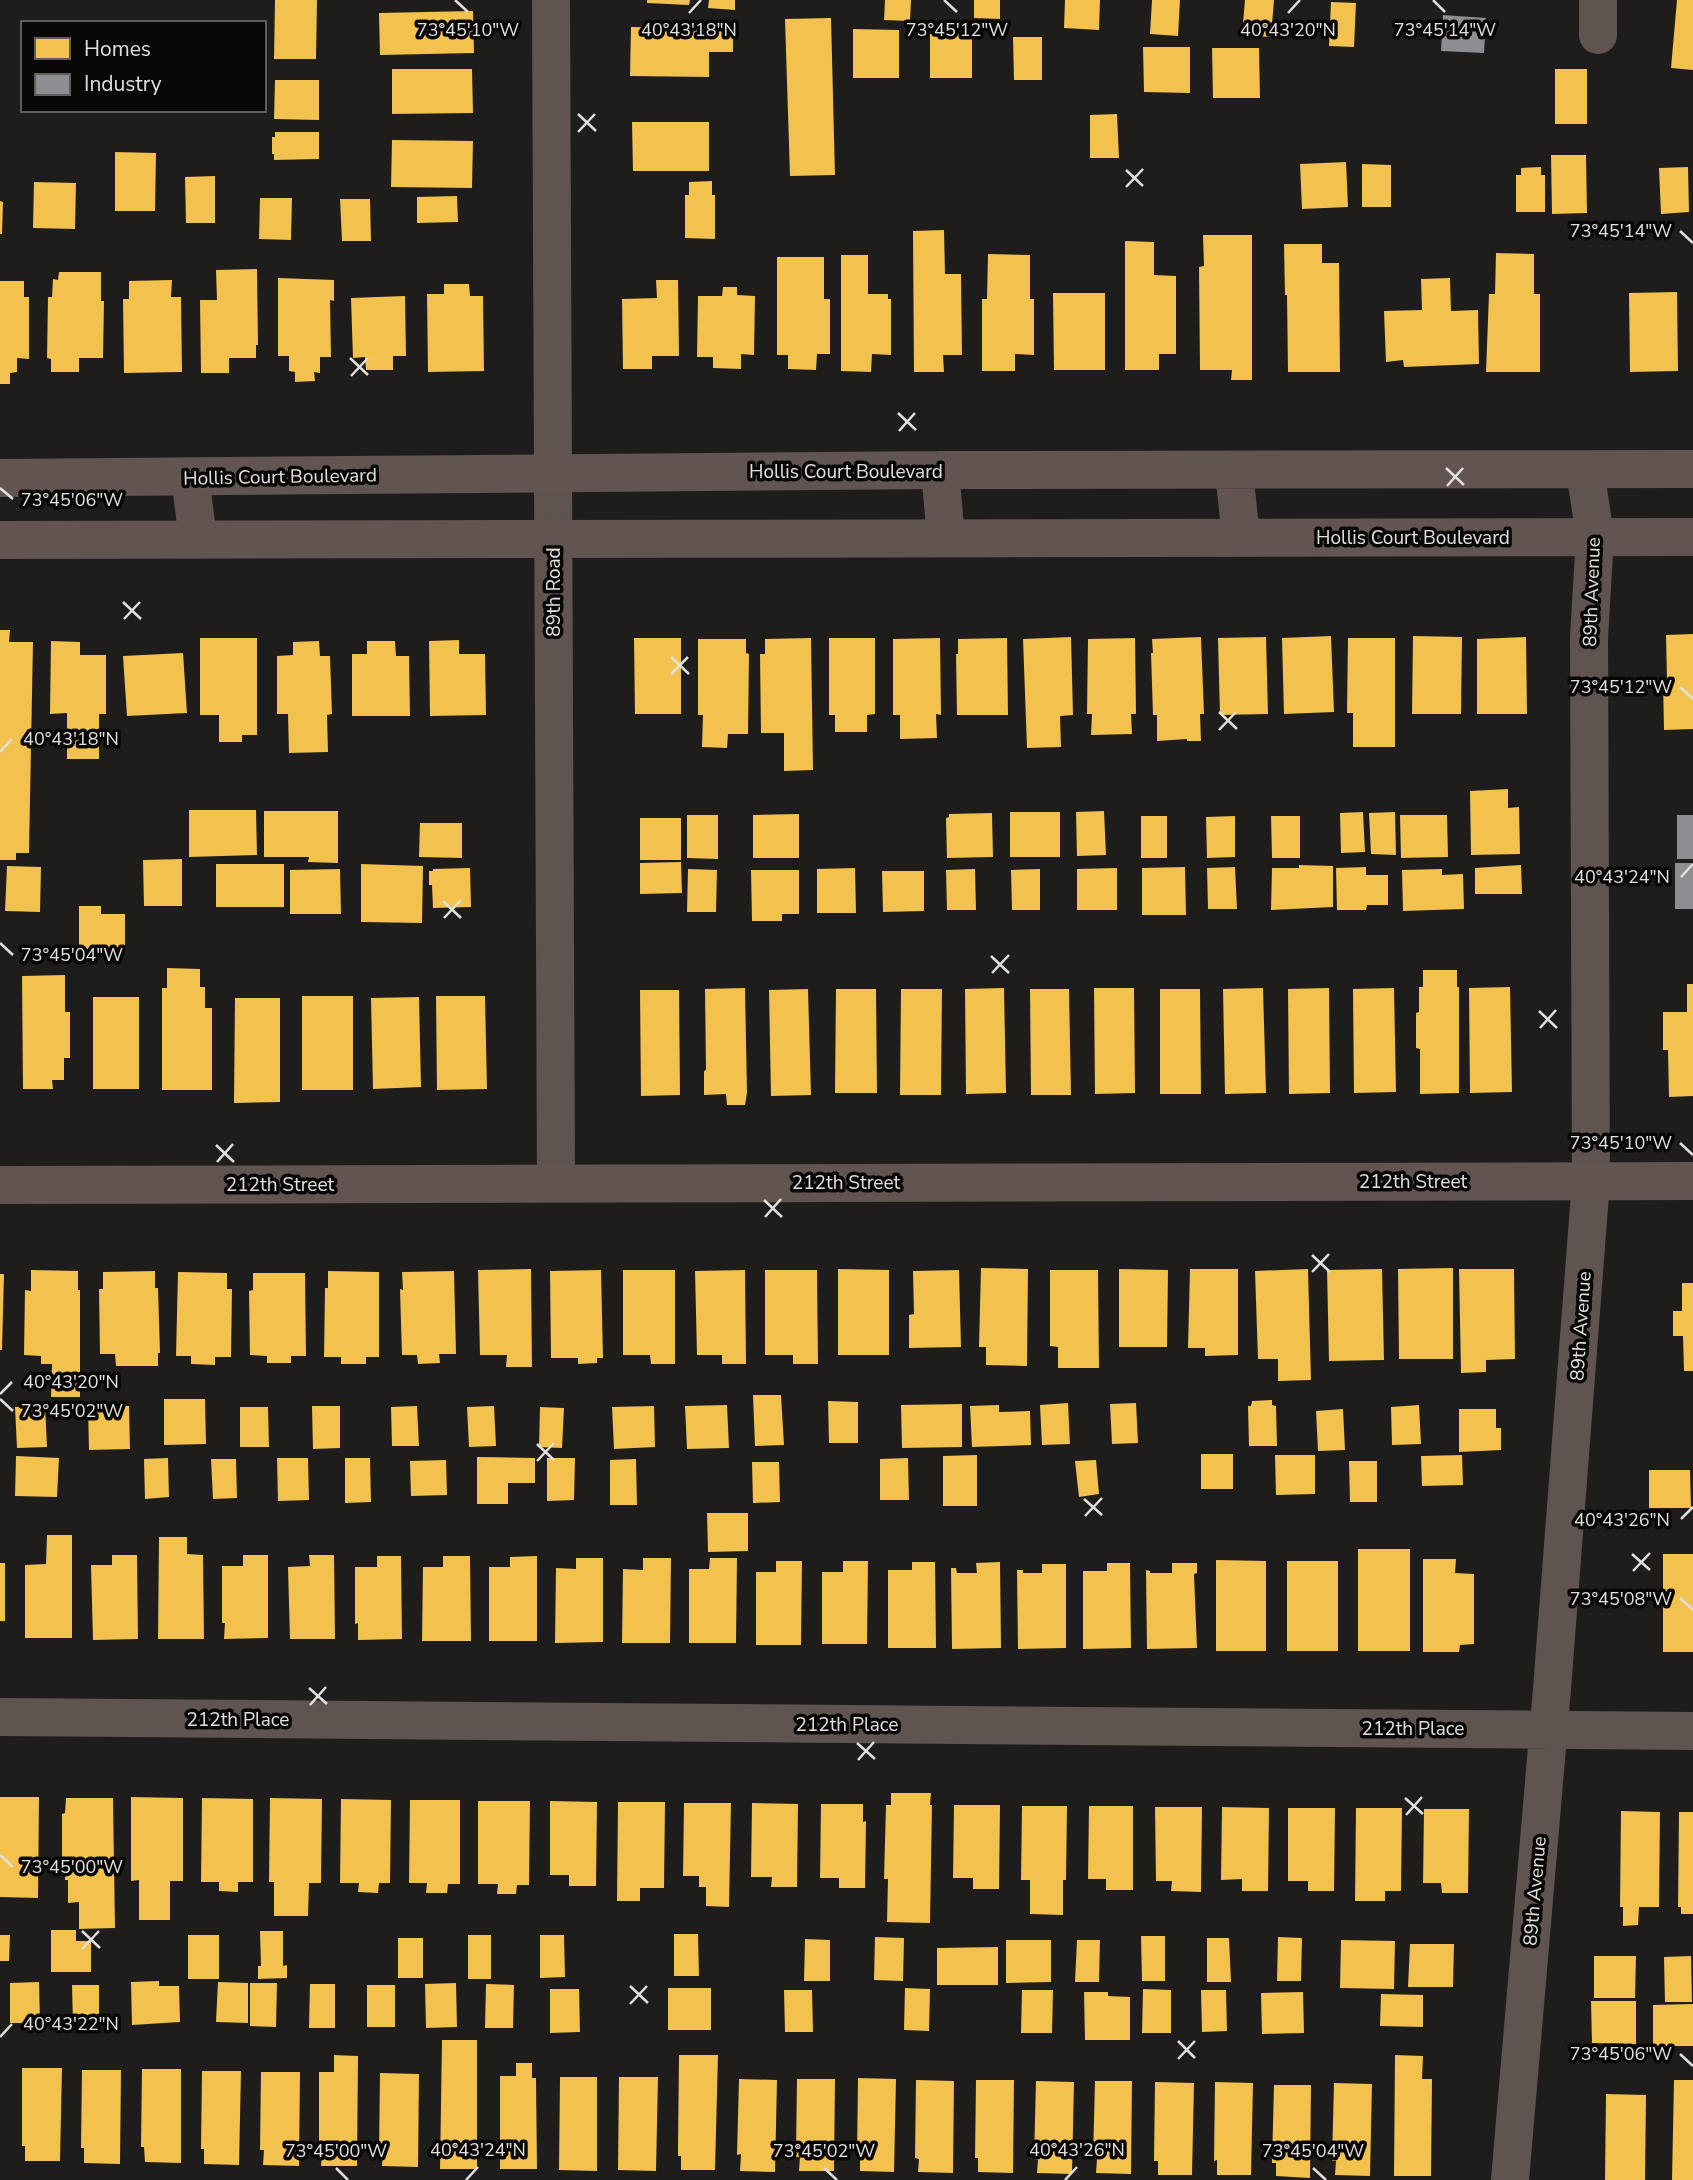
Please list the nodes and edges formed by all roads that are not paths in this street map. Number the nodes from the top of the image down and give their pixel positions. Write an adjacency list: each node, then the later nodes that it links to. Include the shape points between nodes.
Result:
1 (551, 0): 6 (street, 89th Road)
2 (1693, 469): 4 (main road, Hollis Court Boulevard)
3 (940, 470): 5 (main road, Hollis Court Boulevard); 6 (main road, Hollis Court Boulevard); 12 (main road)
4 (1585, 470): 5 (main road, Hollis Court Boulevard); 9 (street, 89th Avenue)
5 (1234, 471): 13 (main road)
6 (553, 473): 7 (main road, Hollis Court Boulevard); 11 (street, 89th Road)
7 (190, 477): 8 (main road, Hollis Court Boulevard); 14 (main road)
8 (0, 478)
9 (1595, 536): 10 (main road, Hollis Court Boulevard); 13 (main road, Hollis Court Boulevard); 16 (street, 89th Avenue, via 1589,637)
10 (1693, 537)
11 (554, 538): 12 (main road, Hollis Court Boulevard); 14 (main road, Hollis Court Boulevard); 18 (street, 89th Road)
12 (946, 538): 13 (main road, Hollis Court Boulevard)
13 (1241, 538)
14 (198, 539): 15 (main road, Hollis Court Boulevard)
15 (0, 540)
16 (1591, 1181): 17 (main road, 212th Street); 18 (main road, 212th Street); 21 (street, 89th Avenue)
17 (1693, 1181)
18 (556, 1183): 19 (main road, 212th Street)
19 (0, 1185)
20 (0, 1717): 21 (street, 212th Place)
21 (1548, 1730): 22 (street, 212th Place); 23 (street, 89th Avenue)
22 (1693, 1731)
23 (1510, 2180)

